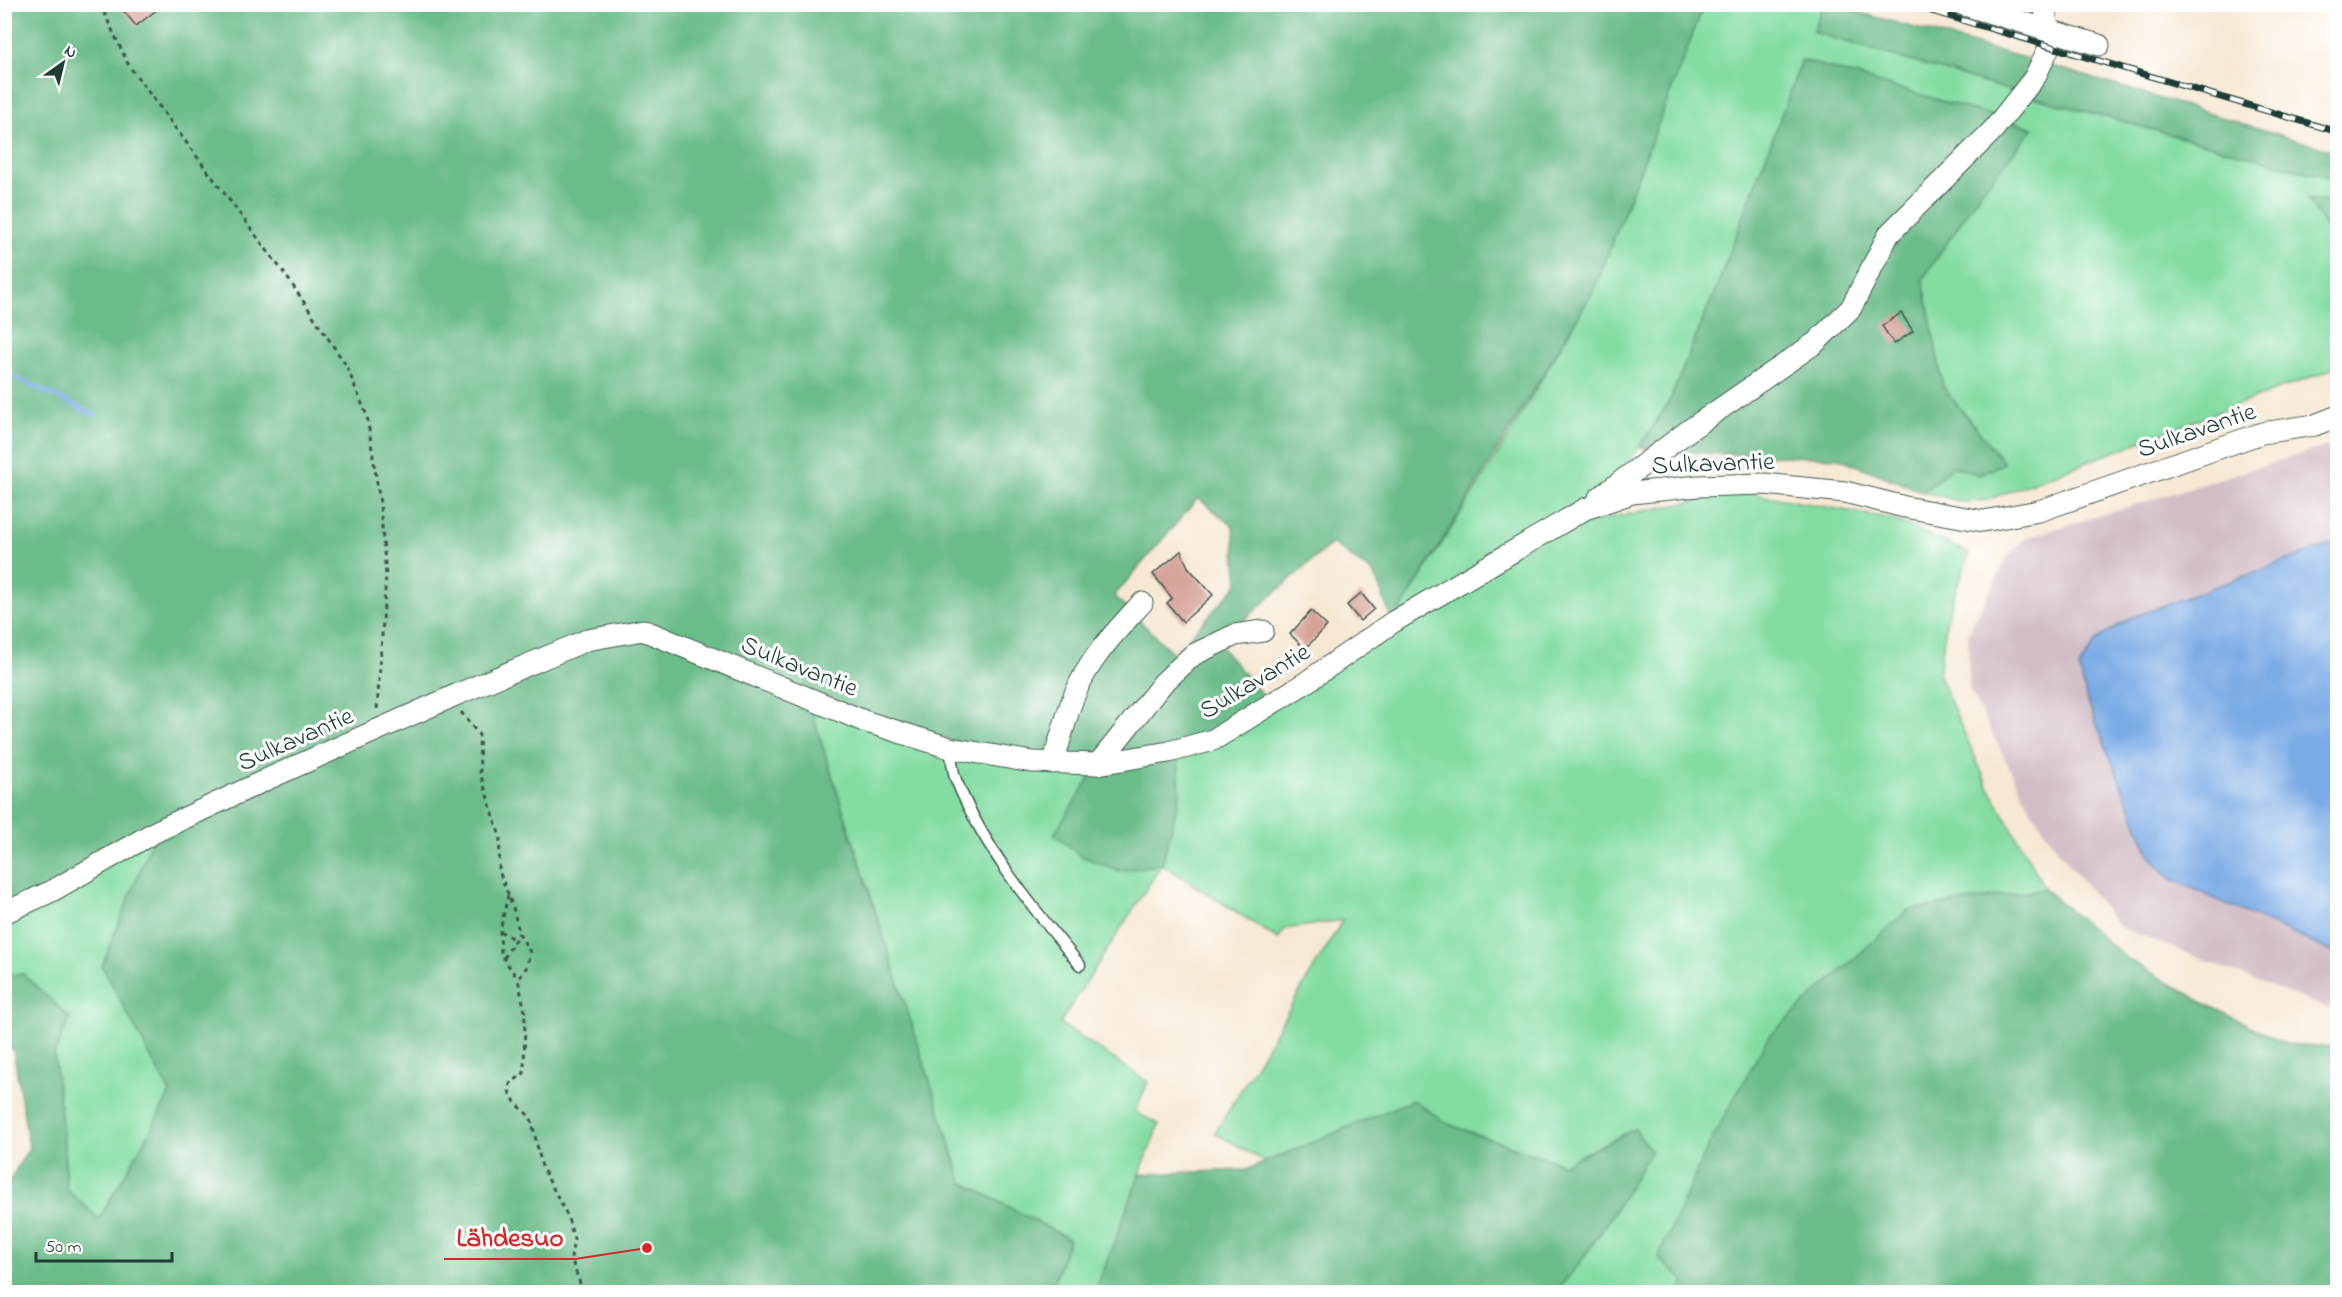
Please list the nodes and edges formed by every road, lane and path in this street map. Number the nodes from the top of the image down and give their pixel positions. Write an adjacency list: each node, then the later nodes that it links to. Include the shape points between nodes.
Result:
1 (100, 4): 11 (path, via 129,66 287,277 346,365 367,416 386,576 378,705)
2 (1961, 4): 4 (street)
3 (2046, 7): 4 (street)
4 (2048, 31): 5 (street); 7 (street, via 2049,47 2035,78 1993,130 1889,234 1851,308 1815,343)
5 (2100, 45)
6 (2337, 416): 7 (street, Sulkavantie, via 2315,425 2262,433 2039,511 1983,521 1845,492 1764,484 1632,493)
7 (1585, 509): 14 (street, Sulkavantie, via 1393,622 1213,740)
8 (1142, 603): 13 (street, via 1101,647 1074,696)
9 (1263, 631): 14 (street, via 1235,635 1193,655 1163,683)
10 (450, 698): 11 (street, Sulkavantie); 12 (street, Sulkavantie, via 587,640 644,630 864,721); 15 (path, via 478,735 480,772 500,837 499,871)
11 (372, 732): 16 (street, Sulkavantie, via 155,832 52,891)
12 (950, 748): 13 (street, Sulkavantie); 21 (lane, via 955,778 990,848 1028,902)
13 (1052, 763): 14 (street, Sulkavantie)
14 (1098, 764)
15 (508, 894): 17 (path); 18 (path)
16 (4, 913)
17 (500, 931): 19 (path); 20 (path)
18 (519, 933): 19 (path); 22 (path, via 530,952)
19 (514, 940): 20 (path)
20 (504, 958): 22 (path)
21 (1080, 964)
22 (519, 980): 23 (path, via 525,1012 524,1073 510,1084 509,1091 531,1118 542,1167 567,1215 574,1239 571,1258)
23 (583, 1293)

